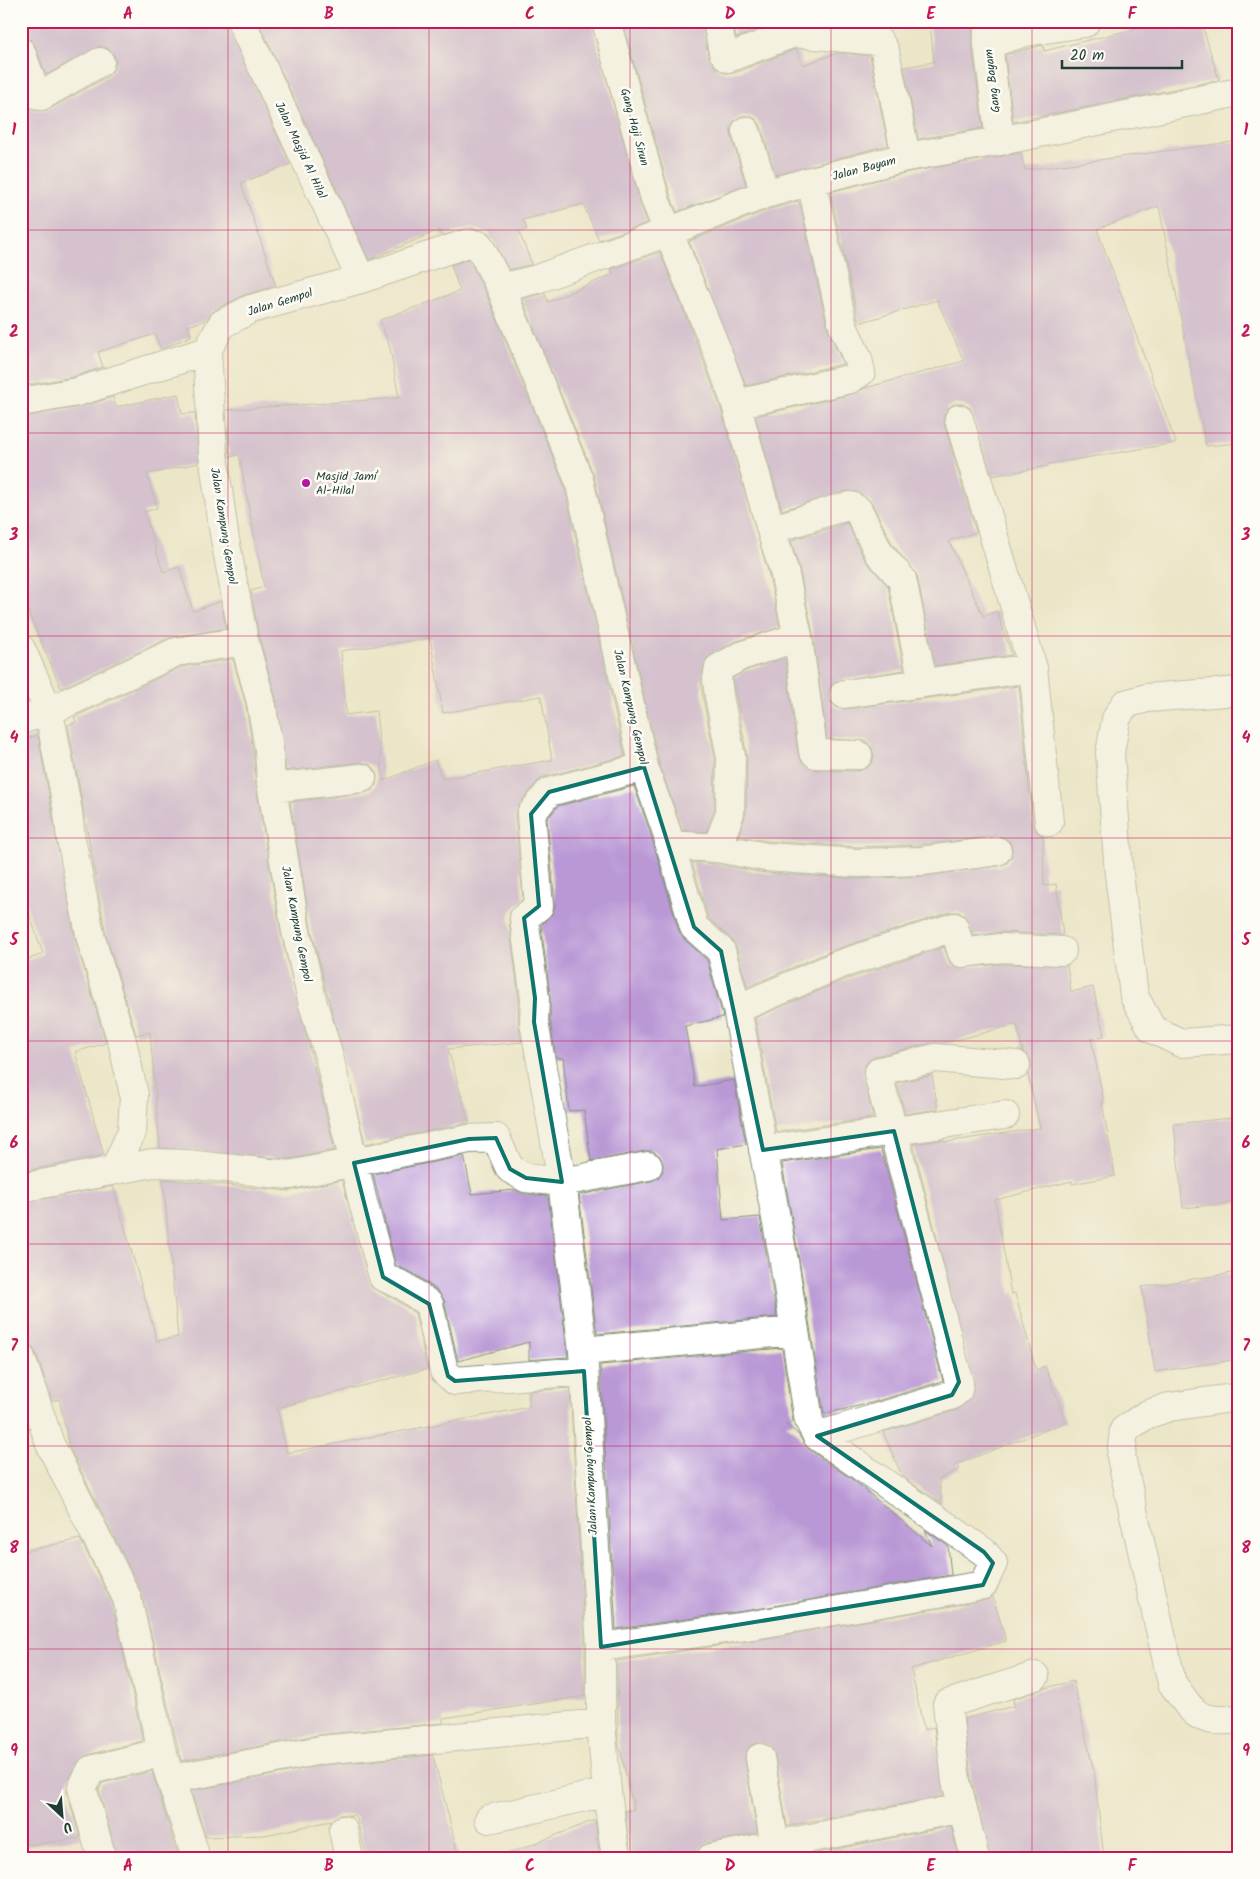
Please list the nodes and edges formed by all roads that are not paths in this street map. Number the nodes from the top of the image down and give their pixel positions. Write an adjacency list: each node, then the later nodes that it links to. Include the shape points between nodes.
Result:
1 (241, 21): 15 (street, Jalan Masjid Al Hilal)
2 (606, 21): 14 (street, Gang Haji Sirun, via 656,202)
3 (717, 21): 11 (street, via 723,52 728,58 794,33 879,41 885,51)
4 (1085, 23): 5 (street, via 1026,32)
5 (988, 33): 10 (street, Gang Bayam)
6 (21, 52): 7 (street, via 36,94 41,96)
7 (100, 62)
8 (1239, 92): 10 (street, Jalan Bayam)
9 (746, 131): 13 (street)
10 (1000, 141): 11 (street, Jalan Bayam)
11 (906, 157): 12 (street, Jalan Bayam)
12 (811, 181): 13 (street, Jalan Bayam); 19 (street, via 843,326 861,372 850,379)
13 (765, 194): 14 (street, Jalan Bayam)
14 (668, 232): 16 (street, Jalan Bayam, via 537,279); 19 (street, Gang Haji Sirun)
15 (361, 280): 16 (street, Jalan Gempol, via 468,243 479,246); 17 (street, Jalan Gempol, via 251,309 222,324)
16 (501, 288): 32 (street, Jalan Kampung Gempol, via 579,480)
17 (207, 351): 18 (street, via 77,392); 23 (street, Jalan Kampung Gempol, via 213,454)
18 (21, 402)
19 (736, 404): 21 (street, Gang Haji Sirun)
20 (959, 419): 25 (street)
21 (771, 530): 22 (street, Gang Haji Sirun, via 784,570); 26 (street, via 836,509 851,506 858,510 879,553 902,579)
22 (798, 637): 31 (street, Gang Haji Sirun, via 812,752); 37 (street, via 741,656 719,668 719,696 732,757 730,813)
23 (244, 641): 29 (street, via 176,652); 34 (street, Jalan Kampung Gempol, via 261,702)
24 (21, 649): 29 (street)
25 (1033, 668): 26 (street); 35 (street)
26 (923, 683): 28 (street)
27 (1239, 691): 41 (street, via 1147,698 1125,704 1116,719 1110,753 1119,874 1134,996 1152,1029 1181,1043)
28 (844, 694)
29 (49, 711): 30 (street); 48 (street, via 91,939 123,1045 134,1095 132,1131)
30 (21, 720)
31 (858, 755)
32 (644, 767): 36 (street, Jalan Kampung Gempol); 49 (street, Jalan Kampung Gempol, via 549,792 531,814 539,906 524,918 535,998 534,1022)
33 (362, 778): 34 (street)
34 (272, 788): 46 (street, Jalan Kampung Gempol, via 296,932)
35 (1049, 822)
36 (669, 845): 37 (street); 40 (street, Jalan Kampung Gempol, via 694,927 722,951)
37 (718, 848): 38 (street, via 766,857 857,863 922,861)
38 (997, 851)
39 (1062, 951): 40 (street, via 1001,948 962,953 954,927 838,965)
40 (737, 1009): 45 (street, Jalan Kampung Gempol)
41 (1239, 1039)
42 (1016, 1065): 44 (street, via 934,1058 880,1071 877,1077)
43 (1006, 1115): 44 (street)
44 (894, 1131): 45 (street); 55 (street, via 959,1382 958,1390 952,1395)
45 (763, 1150): 51 (street, Jalan Kampung Gempol)
46 (354, 1163): 48 (street, via 290,1175 186,1164 153,1163); 49 (street, via 469,1139 496,1138 510,1169 526,1178); 53 (street, Jalan Kampung Gempol, via 383,1277 404,1286 429,1304 444,1371 448,1376 455,1381)
47 (648, 1166): 49 (street)
48 (115, 1169): 50 (street)
49 (562, 1182): 53 (street, Jalan Kampung Gempol)
50 (21, 1188)
51 (794, 1331): 53 (street, Jalan Kampung Gempol); 55 (street, Jalan Kampung Gempol, via 809,1421)
52 (21, 1358): 60 (street, via 50,1444 127,1598)
53 (584, 1361): 56 (street, Jalan Kampung Gempol)
54 (1239, 1398): 58 (street, via 1169,1407 1146,1415 1124,1430 1120,1457 1172,1683 1193,1712 1215,1721)
55 (817, 1436): 56 (street, via 984,1552 993,1563 983,1585 753,1625)
56 (601, 1647): 59 (street, Jalan Kampung Gempol)
57 (1035, 1676): 64 (street, via 947,1704)
58 (1239, 1718)
59 (601, 1723): 62 (street, via 321,1750); 63 (street, Jalan Kampung Gempol)
60 (162, 1752): 62 (street); 69 (street, via 91,1770 82,1788)
61 (760, 1758): 68 (street)
62 (172, 1779): 67 (street)
63 (606, 1792): 65 (street); 71 (street, Jalan Kampung Gempol)
64 (962, 1808): 68 (street); 73 (street)
65 (489, 1819)
66 (343, 1830): 70 (street)
67 (194, 1851)
68 (776, 1851): 72 (street)
69 (102, 1858)
70 (349, 1858)
71 (616, 1858)
72 (711, 1858)
73 (975, 1858)

